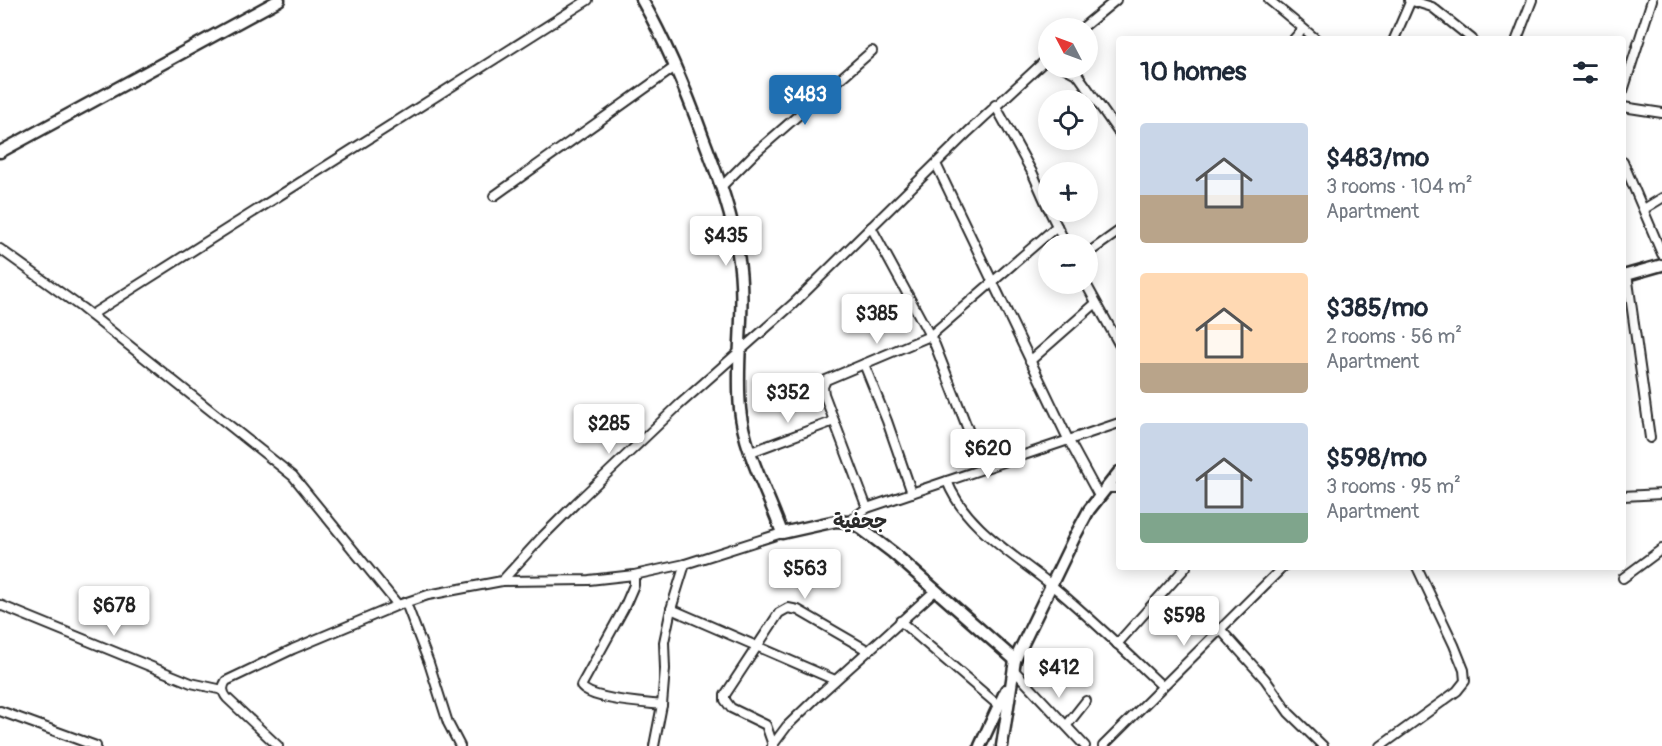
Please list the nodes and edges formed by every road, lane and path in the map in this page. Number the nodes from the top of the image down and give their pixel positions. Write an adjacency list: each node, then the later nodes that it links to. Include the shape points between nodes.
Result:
1 (279, 0): 25 (main road)
2 (588, 0): 47 (street)
3 (642, 0): 17 (main road)
4 (1116, 0): 9 (street)
5 (1269, 0): 10 (street)
6 (1532, 0): 15 (street)
7 (1652, 0): 20 (street)
8 (1410, 1): 13 (street); 14 (street, via 1432,7)
9 (1094, 18)
10 (1304, 29): 11 (street); 12 (street)
11 (1297, 36)
12 (1312, 36)
13 (1395, 36)
14 (1468, 36)
15 (1518, 36)
16 (872, 51): 29 (street)
17 (675, 67): 29 (main road); 30 (street)
18 (1038, 67): 21 (street)
19 (1080, 78): 24 (street)
20 (1626, 82)
21 (995, 105): 26 (street); 28 (street)
22 (1626, 107): 23 (street)
23 (1662, 113)
24 (1116, 129)
25 (0, 152)
26 (936, 164): 35 (street); 44 (street)
27 (1626, 169): 32 (street)
28 (1038, 185)
29 (722, 186): 50 (main road, via 741,273)
30 (494, 196)
31 (1662, 198): 32 (street)
32 (1644, 209): 40 (street)
33 (1055, 222): 34 (street)
34 (1057, 226): 37 (street); 44 (street)
35 (871, 227): 48 (street); 50 (street)
36 (1116, 233): 38 (street)
37 (1061, 234)
38 (1098, 246)
39 (0, 249): 47 (street)
40 (1662, 254)
41 (1662, 265): 42 (main road)
42 (1626, 275)
43 (1626, 282): 55 (street)
44 (993, 283): 48 (street); 51 (street)
45 (1091, 294): 46 (street)
46 (1096, 303): 49 (street); 51 (street)
47 (91, 315): 77 (street, via 293,476)
48 (930, 336): 52 (street); 58 (street)
49 (1116, 339)
50 (740, 353): 57 (main road, via 740,408); 74 (street, via 575,504)
51 (1030, 361): 56 (street)
52 (864, 364): 53 (street, via 824,383); 61 (street)
53 (834, 421): 57 (street); 64 (street)
54 (1116, 424): 56 (street)
55 (1650, 438)
56 (1068, 439): 58 (street); 60 (street)
57 (751, 452): 66 (main road)
58 (983, 468): 59 (street)
59 (947, 481): 61 (street); 75 (street, via 967,515)
60 (1109, 490): 75 (main road, via 1074,536)
61 (912, 493): 64 (street)
62 (1662, 494): 63 (street)
63 (1626, 496)
64 (867, 507): 65 (street)
65 (848, 522): 66 (main road); 76 (main road, via 868,533)
66 (782, 533): 68 (street)
67 (1662, 549): 73 (street)
68 (685, 564): 72 (street); 79 (street)
69 (1183, 570): 82 (street)
70 (1280, 570): 81 (street)
71 (1418, 570): 105 (street, via 1457,653 1465,681 1457,691)
72 (634, 575): 74 (street); 91 (street, via 624,608 581,686 585,691 619,700)
73 (1623, 578)
74 (502, 581): 77 (street)
75 (1050, 584): 82 (street); 85 (main road)
76 (936, 590): 80 (street); 85 (main road)
77 (402, 604): 89 (street, via 253,668 226,681); 97 (street)
78 (0, 605): 89 (street, via 191,683)
79 (671, 609): 83 (street); 91 (street, via 664,642)
80 (900, 621): 84 (street); 92 (street)
81 (1221, 629): 88 (street); 104 (street, via 1289,713)
82 (1117, 644): 88 (street)
83 (757, 645): 84 (street, via 779,613 792,608); 86 (street); 99 (street, via 725,700 731,708 766,724)
84 (867, 650): 86 (street)
85 (1014, 665): 87 (main road); 94 (street)
86 (835, 680): 99 (street)
87 (1010, 681): 92 (main road); 101 (main road)
88 (1162, 686): 103 (street)
89 (223, 690): 96 (street)
90 (1086, 701): 94 (street)
91 (662, 705): 98 (street)
92 (998, 705): 100 (main road)
93 (0, 711): 95 (street)
94 (1067, 725): 102 (street)
95 (96, 746)
96 (278, 746)
97 (460, 746)
98 (654, 746)
99 (772, 746)
100 (981, 746)
101 (1002, 746)
102 (1085, 746)
103 (1103, 746)
104 (1323, 746)
105 (1381, 746)

